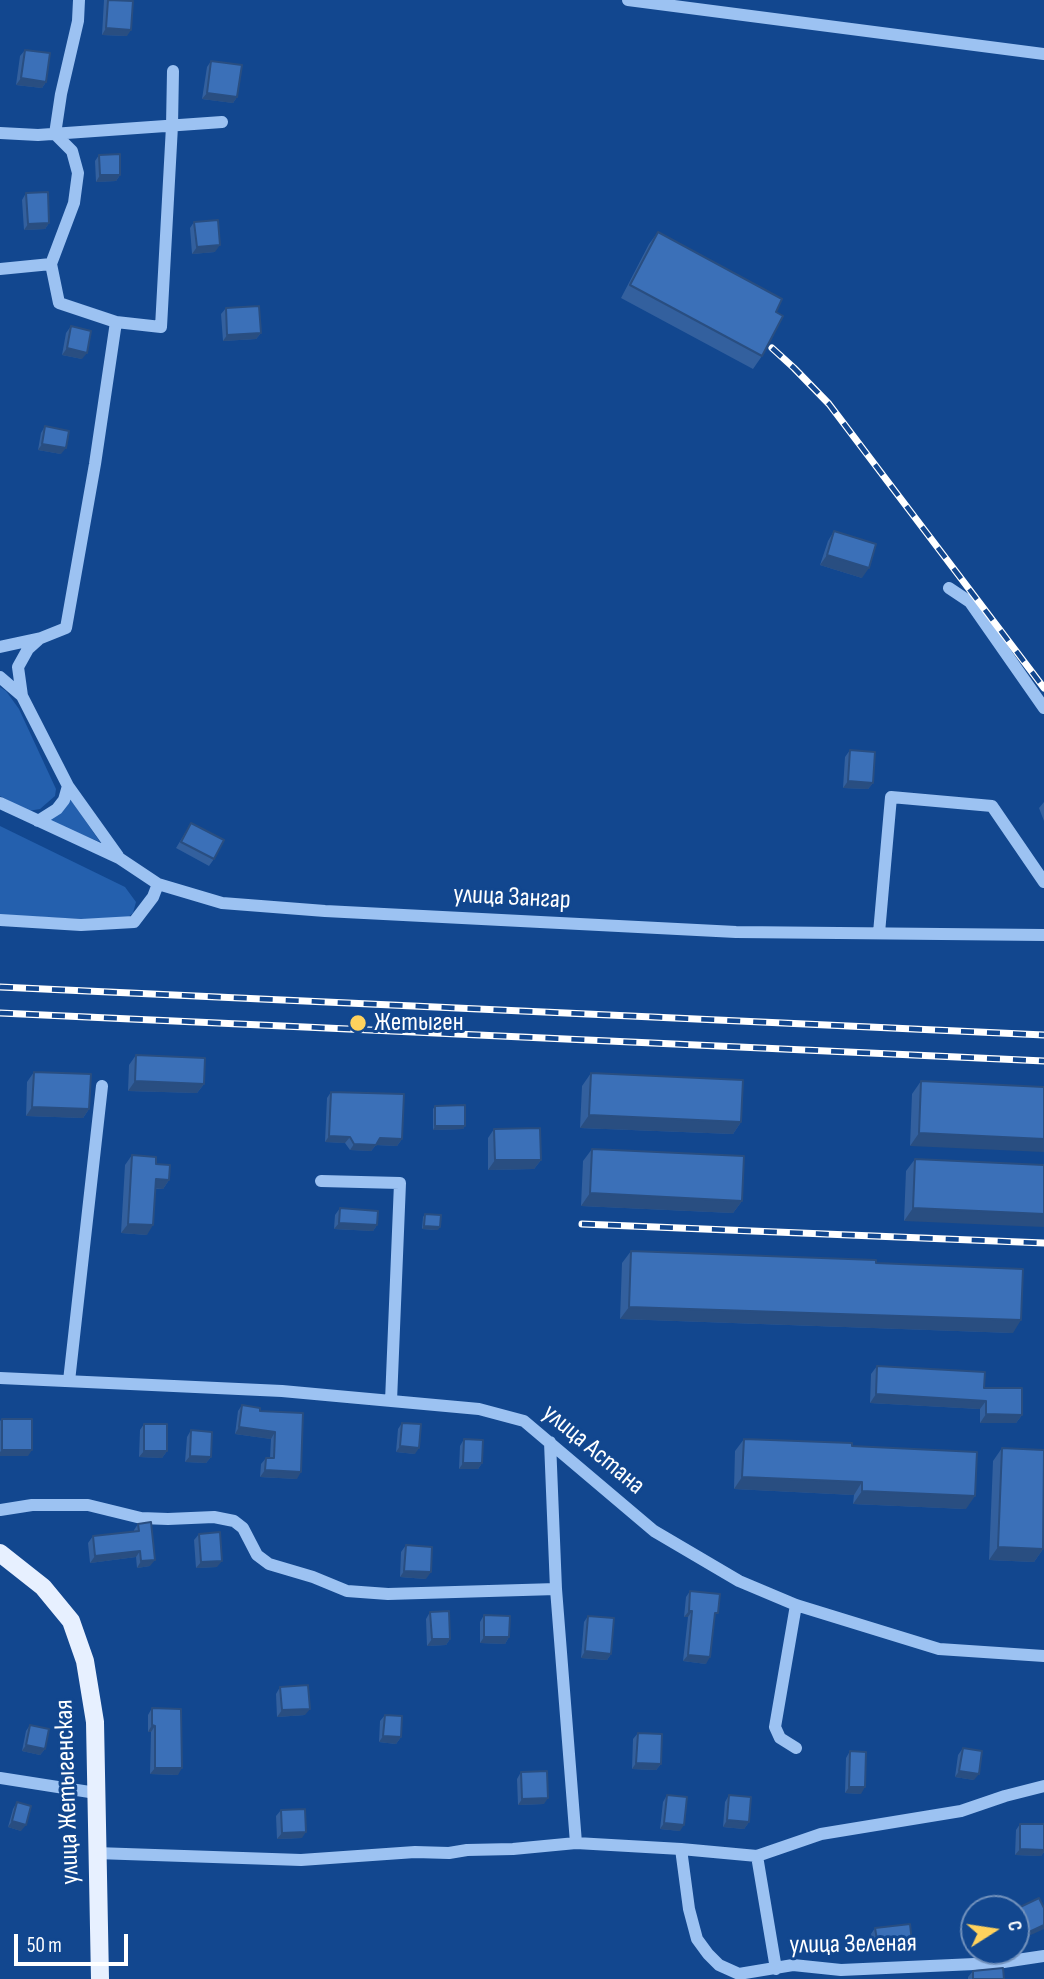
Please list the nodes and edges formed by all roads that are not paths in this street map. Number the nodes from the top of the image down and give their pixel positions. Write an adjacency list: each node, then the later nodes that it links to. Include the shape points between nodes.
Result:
1 (79, 0): 8 (street)
2 (628, 0): 3 (street)
3 (1044, 54)
4 (173, 71): 6 (street)
5 (222, 122): 6 (street)
6 (172, 126): 8 (street); 11 (street, via 161,327)
7 (0, 133): 8 (street)
8 (55, 134): 9 (street, via 72,151 78,173 74,203)
9 (51, 264): 10 (street); 11 (street, via 59,303)
10 (0, 268)
11 (116, 323): 13 (street, via 66,628)
12 (949, 588): 17 (street, via 970,602)
13 (40, 638): 14 (street); 16 (street, via 18,667)
14 (0, 647)
15 (0, 677): 16 (street)
16 (22, 696): 18 (street)
17 (1044, 708)
18 (68, 786): 20 (street, via 57,809); 21 (street)
19 (0, 803): 20 (street, улица Зангар)
20 (38, 821): 21 (street, улица Зангар)
21 (119, 858): 23 (street, улица Зангар)
22 (1044, 882): 25 (street, via 992,806 891,797)
23 (158, 884): 24 (street, via 134,922 81,925); 25 (street, улица Зангар, via 222,903 325,911 722,931)
24 (0, 920)
25 (879, 933): 26 (street, улица Зангар)
26 (1044, 935)
27 (102, 1086): 30 (street)
28 (321, 1181): 31 (street, via 400,1183)
29 (0, 1378): 30 (street, улица Астана)
30 (69, 1381): 31 (street, улица Астана)
31 (391, 1401): 32 (street, улица Астана, via 479,1409 524,1421)
32 (550, 1442): 35 (street); 36 (street, улица Астана, via 654,1531 739,1581)
33 (0, 1510): 35 (street, via 88,1505 141,1518 234,1521 268,1564 347,1591)
34 (2, 1557): 41 (main road, улица Жетыгенская, via 43,1587 71,1621 85,1661 95,1722)
35 (556, 1589): 42 (street)
36 (796, 1605): 37 (street, улица Астана, via 939,1649); 38 (street, via 775,1727 780,1738)
37 (1044, 1656)
38 (796, 1748)
39 (0, 1778): 41 (street)
40 (1044, 1786): 45 (street, via 961,1811 821,1834)
41 (96, 1793): 44 (main road, улица Жетыгенская)
42 (576, 1843): 43 (street); 44 (street, via 302,1860)
43 (681, 1849): 45 (street); 47 (street, via 697,1939 708,1954 719,1965 739,1973)
44 (96, 1853): 48 (main road, улица Жетыгенская)
45 (757, 1856): 47 (street, улица Зеленая)
46 (1044, 1956): 47 (street, улица Зеленая, via 984,1964 841,1970 793,1965)
47 (776, 1969)
48 (100, 1979)

